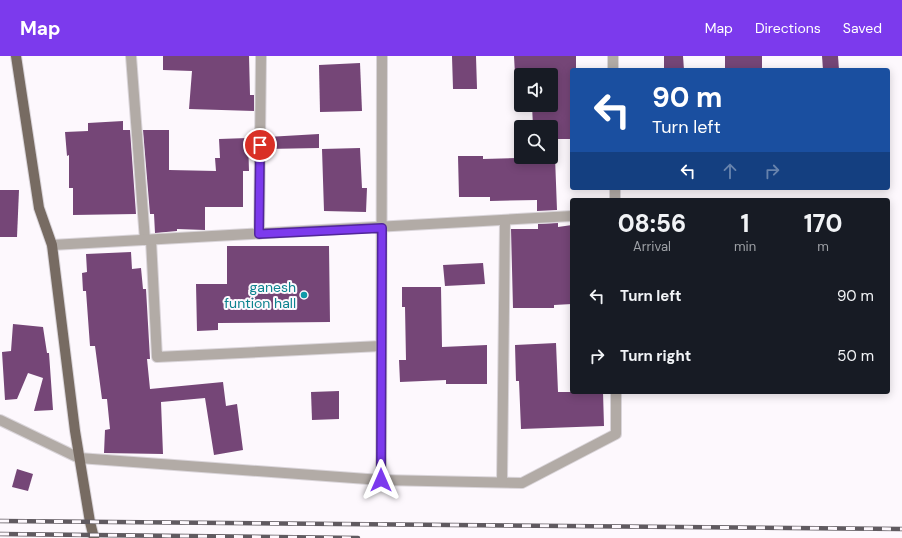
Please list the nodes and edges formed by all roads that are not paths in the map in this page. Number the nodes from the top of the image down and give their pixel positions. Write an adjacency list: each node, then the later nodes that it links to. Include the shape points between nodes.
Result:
1 (16, 56): 12 (main road, via 39,208)
2 (131, 56): 11 (street)
3 (261, 56): 10 (street)
4 (382, 56): 9 (street)
5 (613, 56): 6 (street)
6 (614, 68)
7 (570, 216): 8 (street)
8 (505, 220): 9 (street); 18 (street)
9 (382, 228): 10 (street); 13 (street)
10 (259, 234): 11 (street)
11 (148, 240): 12 (street); 13 (street, via 157,357)
12 (52, 245): 16 (main road)
13 (381, 346): 17 (street)
14 (616, 394): 18 (street, via 616,434 522,483)
15 (0, 420): 16 (street)
16 (79, 458): 17 (street); 19 (main road)
17 (381, 480): 18 (street)
18 (502, 482)
19 (94, 538)

